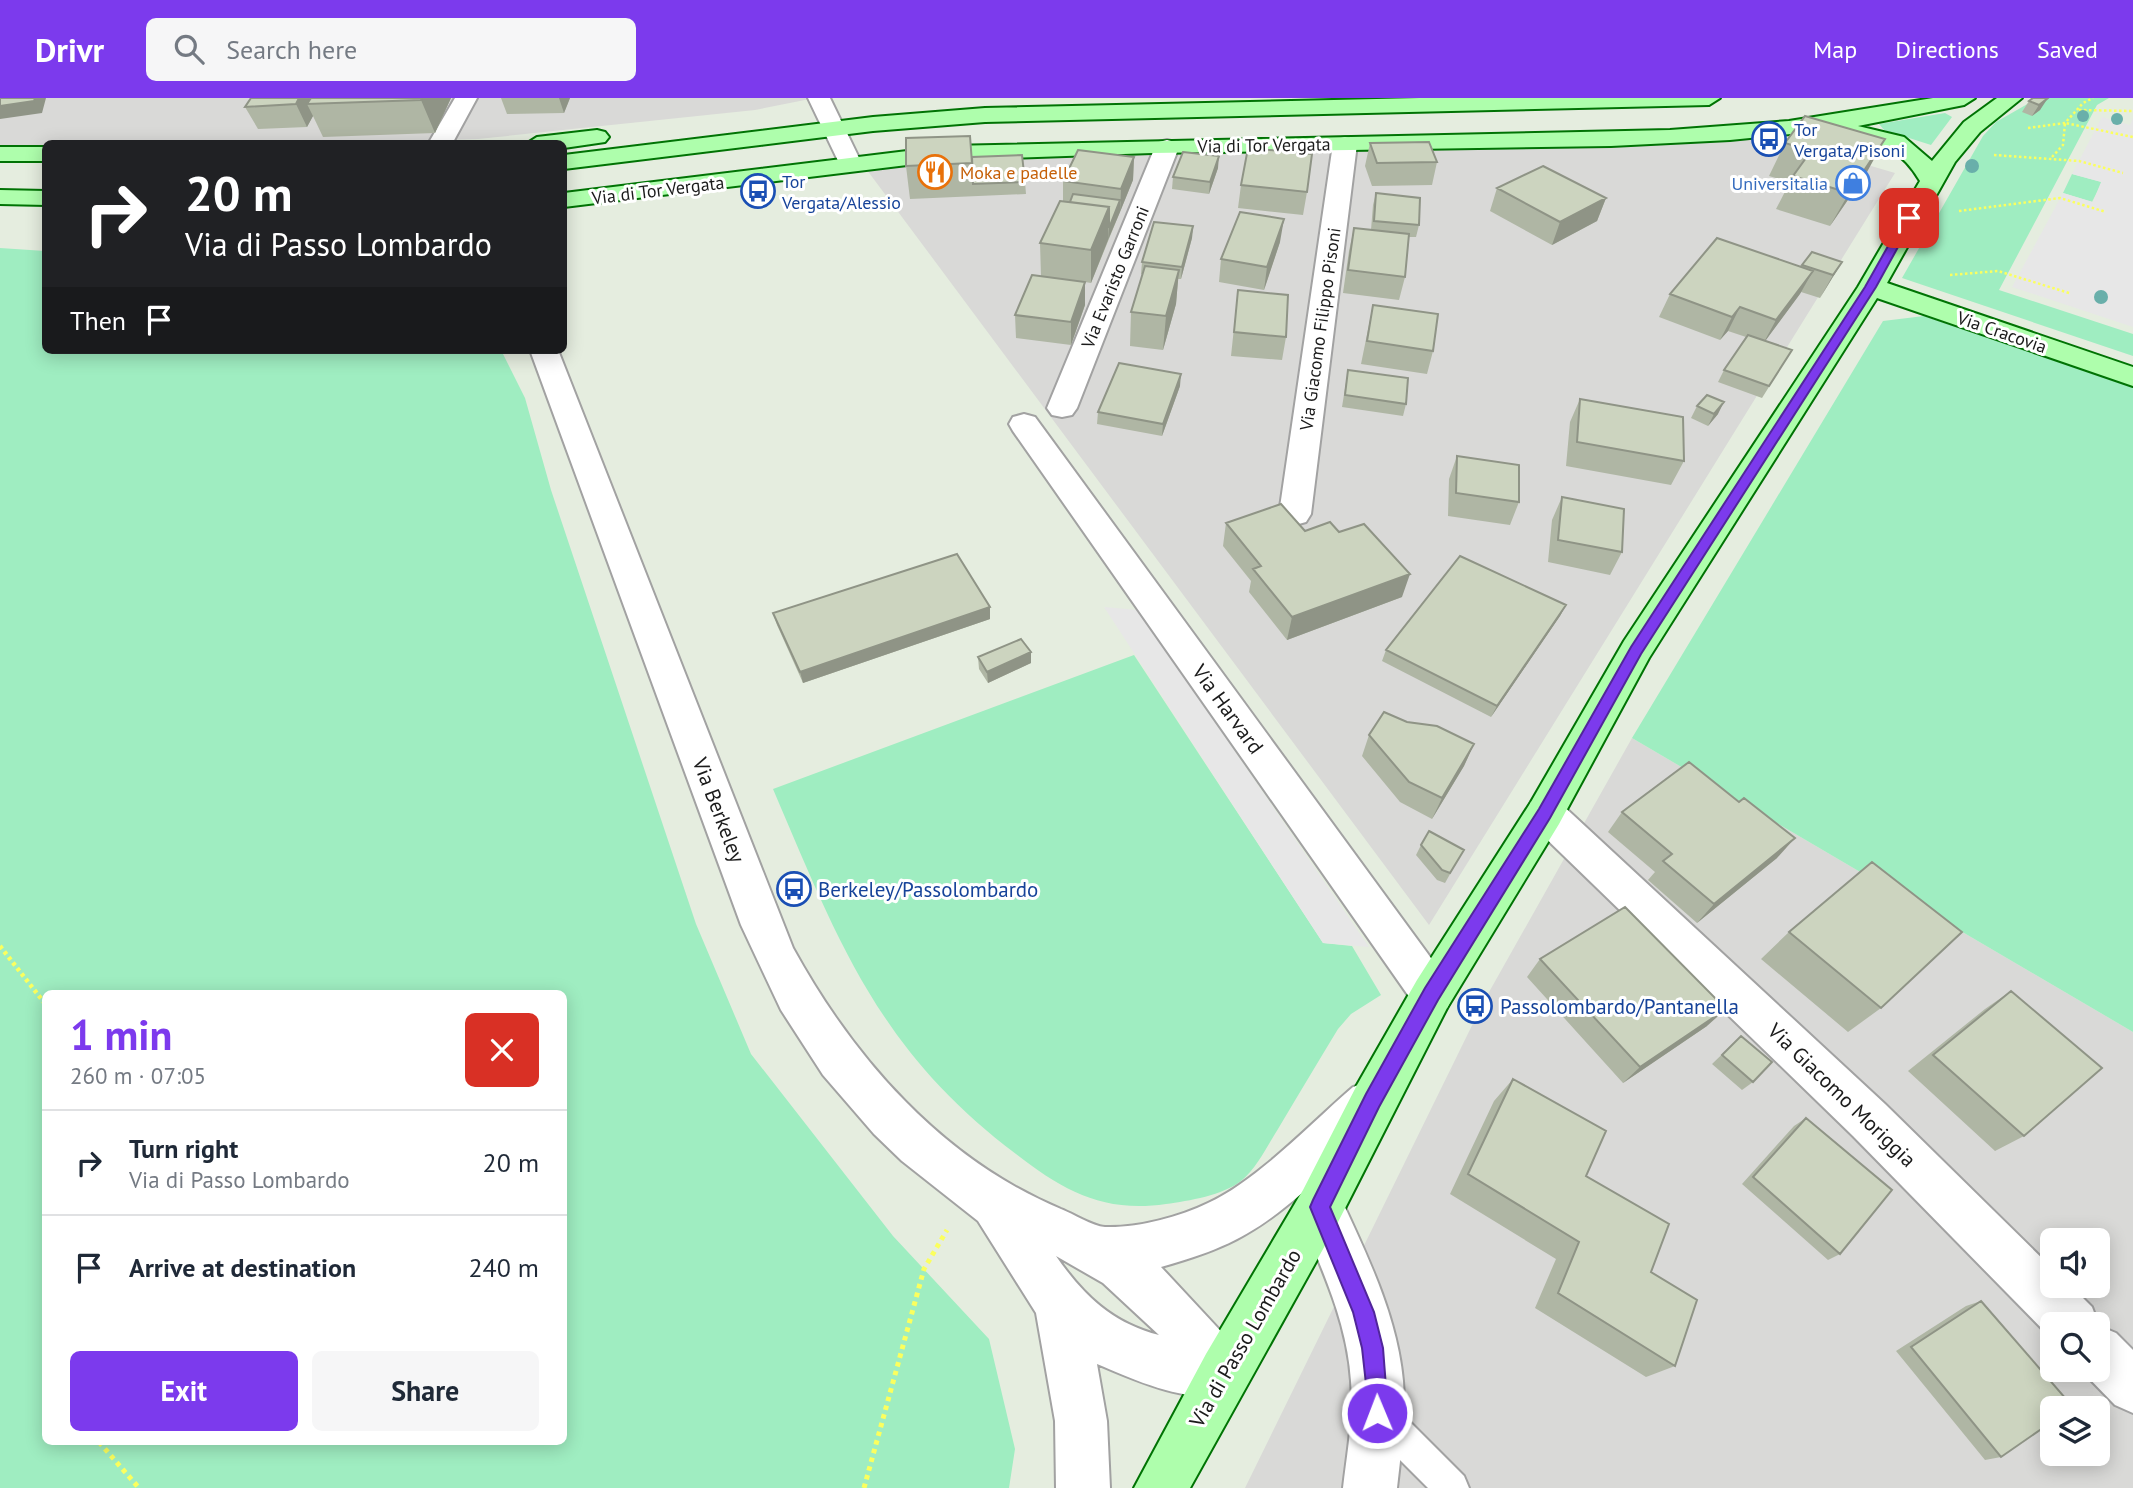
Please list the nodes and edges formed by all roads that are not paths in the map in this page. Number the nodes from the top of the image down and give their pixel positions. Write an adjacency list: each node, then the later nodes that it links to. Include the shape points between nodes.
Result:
1 (466, 98): 9 (street)
2 (933, 98): 7 (street, Via di Tor Vergata)
3 (1709, 98): 7 (street, Via di Tor Vergata, via 1026,113)
4 (1871, 98): 7 (street, Via di Tor Vergata, via 1701,121 1002,133)
5 (1964, 98): 8 (street, Via di Tor Vergata, via 1866,119)
6 (2011, 98): 18 (street, Via di Passo Lombardo, via 1967,132)
7 (834, 128): 10 (street, Via di Tor Vergata, via 689,127); 12 (street, Via di Tor Vergata, via 948,153); 15 (street, Via di Tor Vergata); 19 (street, Via di Tor Vergata, via 704,185)
8 (1777, 130): 11 (street, Via di Tor Vergata); 18 (street, via 1851,133 1890,140 1917,156)
9 (442, 140)
10 (567, 141)
11 (1345, 144): 12 (street, Via di Tor Vergata); 27 (street, Via Giacomo Filippo Pisoni)
12 (1167, 146): 25 (street, Via Evaristo Garroni)
13 (0, 155): 14 (street)
14 (42, 155)
15 (567, 162)
16 (0, 175): 17 (street)
17 (42, 175)
18 (1932, 180): 22 (street, Via di Passo Lombardo)
19 (567, 196)
20 (0, 197): 21 (street)
21 (42, 198)
22 (1871, 287): 24 (street, Via Cracovia); 28 (street, Via di Passo Lombardo, via 1636,650)
23 (546, 354): 31 (street, Via Berkeley, via 784,975 812,1025 865,1093 907,1136)
24 (2133, 377)
25 (1062, 408)
26 (1024, 424): 29 (street, Via Harvard)
27 (1296, 514)
28 (1545, 813): 29 (street, Via di Passo Lombardo); 35 (street, Via Giacomo Moriggia, via 1869,1120)
29 (1432, 994): 30 (street, Via di Passo Lombardo)
30 (1373, 1101): 32 (street, Via di Passo Lombardo); 33 (street, via 1250,1207 1177,1238)
31 (984, 1196): 33 (street, Via Berkeley); 34 (street, Via Berkeley)
32 (1320, 1207): 37 (street, Via di Passo Lombardo); 39 (street, via 1364,1312 1376,1370)
33 (1100, 1252): 37 (street, Via Berkeley, via 1152,1292)
34 (1060, 1304): 37 (street, Via Berkeley, via 1113,1345 1165,1364); 40 (street, via 1081,1421)
35 (2061, 1312)
36 (2110, 1363): 38 (street)
37 (1224, 1372): 41 (street, Via di Passo Lombardo)
38 (2133, 1388)
39 (1377, 1413): 42 (street); 43 (lane)
40 (1083, 1488)
41 (1161, 1488)
42 (1370, 1488)
43 (1452, 1488)

